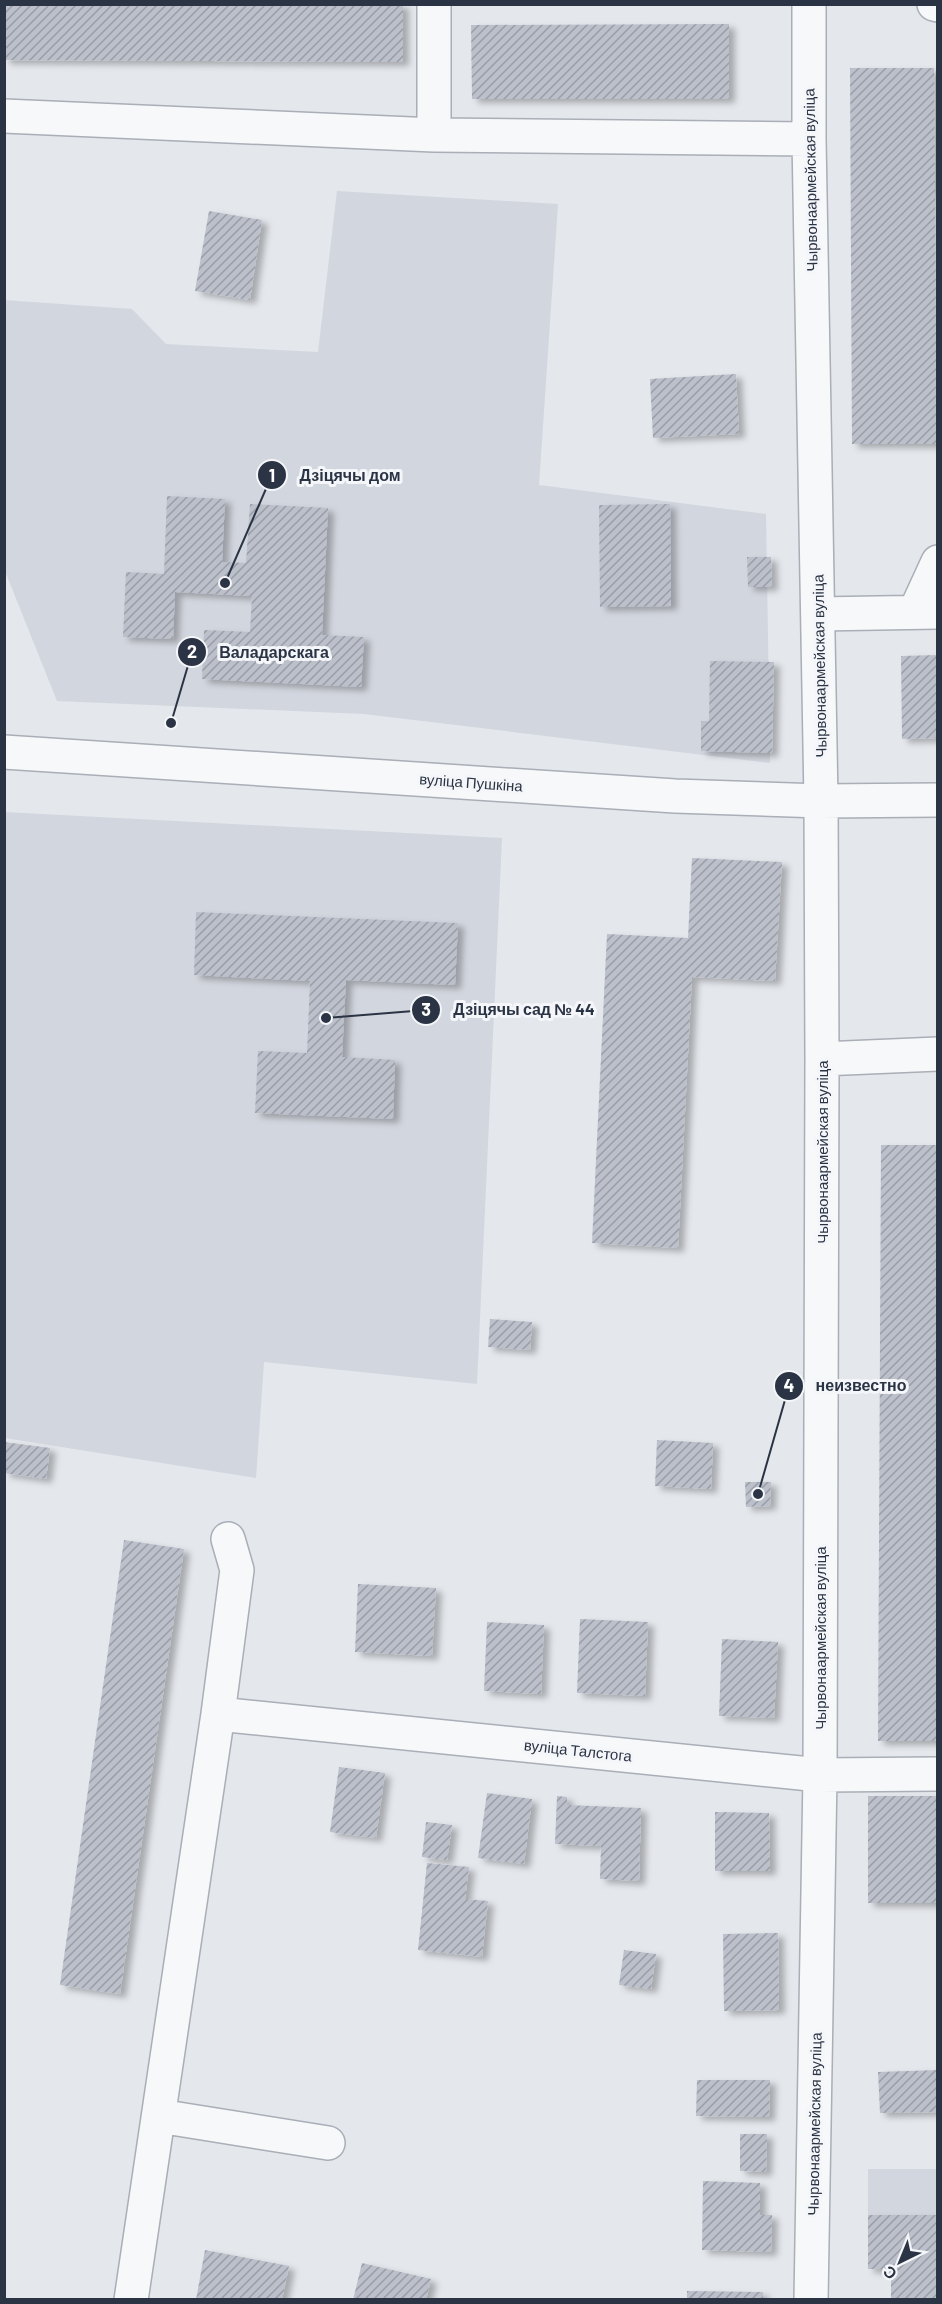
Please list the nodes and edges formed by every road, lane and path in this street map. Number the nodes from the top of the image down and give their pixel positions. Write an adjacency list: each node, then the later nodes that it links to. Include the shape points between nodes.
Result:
1 (434, 4): 4 (street)
2 (809, 4): 5 (street, Чырвонаармейская вуліца)
3 (4, 117): 4 (street)
4 (434, 135): 5 (street)
5 (809, 139): 8 (street, Чырвонаармейская вуліца)
6 (938, 562): 7 (street)
7 (926, 612): 8 (street)
8 (818, 614): 11 (street, Чырвонаармейская вуліца)
9 (4, 752): 11 (street, вуліца Пушкіна, via 675,796)
10 (938, 800): 11 (street, вуліца Пушкіна)
11 (821, 801): 13 (street, Чырвонаармейская вуліца)
12 (938, 1054): 13 (street)
13 (822, 1059): 16 (street, Чырвонаармейская вуліца)
14 (228, 1539): 15 (street, via 237,1570)
15 (218, 1714): 16 (street, вуліца Талстога); 18 (street)
16 (820, 1774): 17 (street, вуліца Талстога); 21 (street, Чырвонаармейская вуліца)
17 (938, 1774)
18 (159, 2116): 19 (street); 20 (street)
19 (328, 2143)
20 (131, 2300)
21 (811, 2300)

